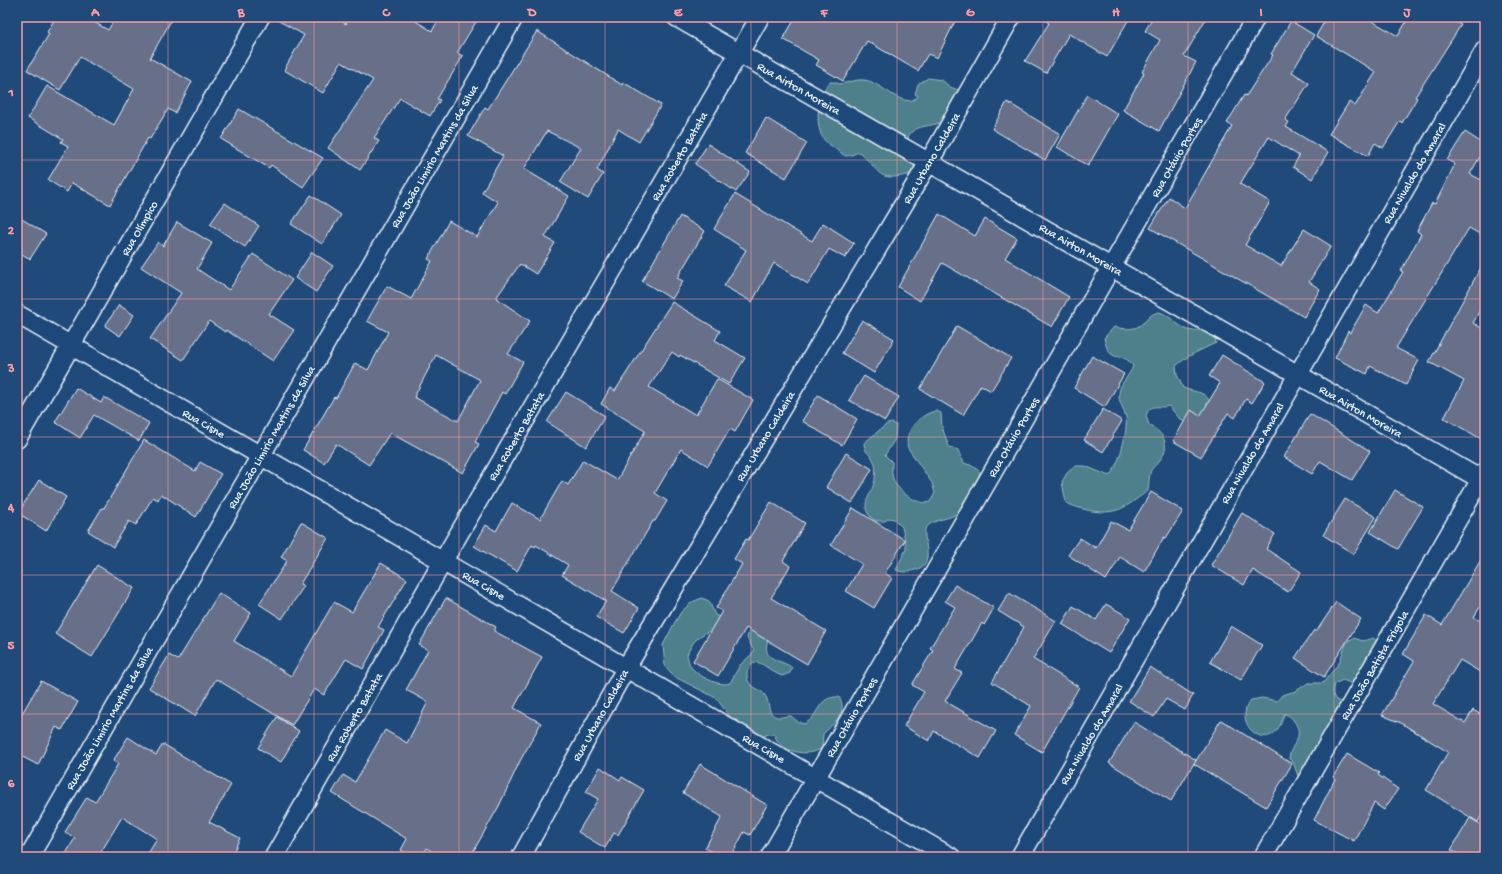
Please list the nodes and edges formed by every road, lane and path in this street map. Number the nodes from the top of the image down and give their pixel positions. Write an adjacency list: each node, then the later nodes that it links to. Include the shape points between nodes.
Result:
1 (260, 17): 12 (street, Rua Olímpico)
2 (514, 17): 15 (street, Rua João Limirio Martins da Silva)
3 (676, 17): 8 (street, Rua Airton Moreira)
4 (760, 17): 8 (street, Rua Roberto Batata)
5 (1011, 17): 9 (street, Rua Urbano Caldeira)
6 (1256, 17): 10 (street, Rua Otávio Portes)
7 (1485, 50): 13 (street, Rua Nivaldo do Amaral)
8 (739, 53): 9 (street, Rua Airton Moreira); 17 (street, Rua Roberto Batata)
9 (929, 162): 10 (street, Rua Airton Moreira); 18 (street, Rua Urbano Caldeira)
10 (1112, 267): 13 (street, Rua Airton Moreira); 19 (street, Rua Otávio Portes)
11 (17, 314): 12 (street, Rua Cisne)
12 (71, 345): 14 (street, Rua Olímpico); 15 (street, Rua Cisne)
13 (1298, 374): 16 (street, Rua Airton Moreira); 25 (street, Rua Nivaldo do Amaral)
14 (17, 439)
15 (261, 456): 17 (street, Rua Cisne); 20 (street, Rua João Limirio Martins da Silva)
16 (1484, 478): 26 (street, Rua João Batista Frigola)
17 (442, 561): 18 (street, Rua Cisne); 21 (street, Rua Roberto Batata)
18 (626, 668): 19 (street, Rua Cisne); 22 (street, Rua Urbano Caldeira)
19 (816, 778): 23 (street, Rua Otávio Portes); 24 (street, Rua Cisne)
20 (29, 857)
21 (274, 857)
22 (521, 857)
23 (770, 857)
24 (951, 857)
25 (1020, 857)
26 (1263, 857)

